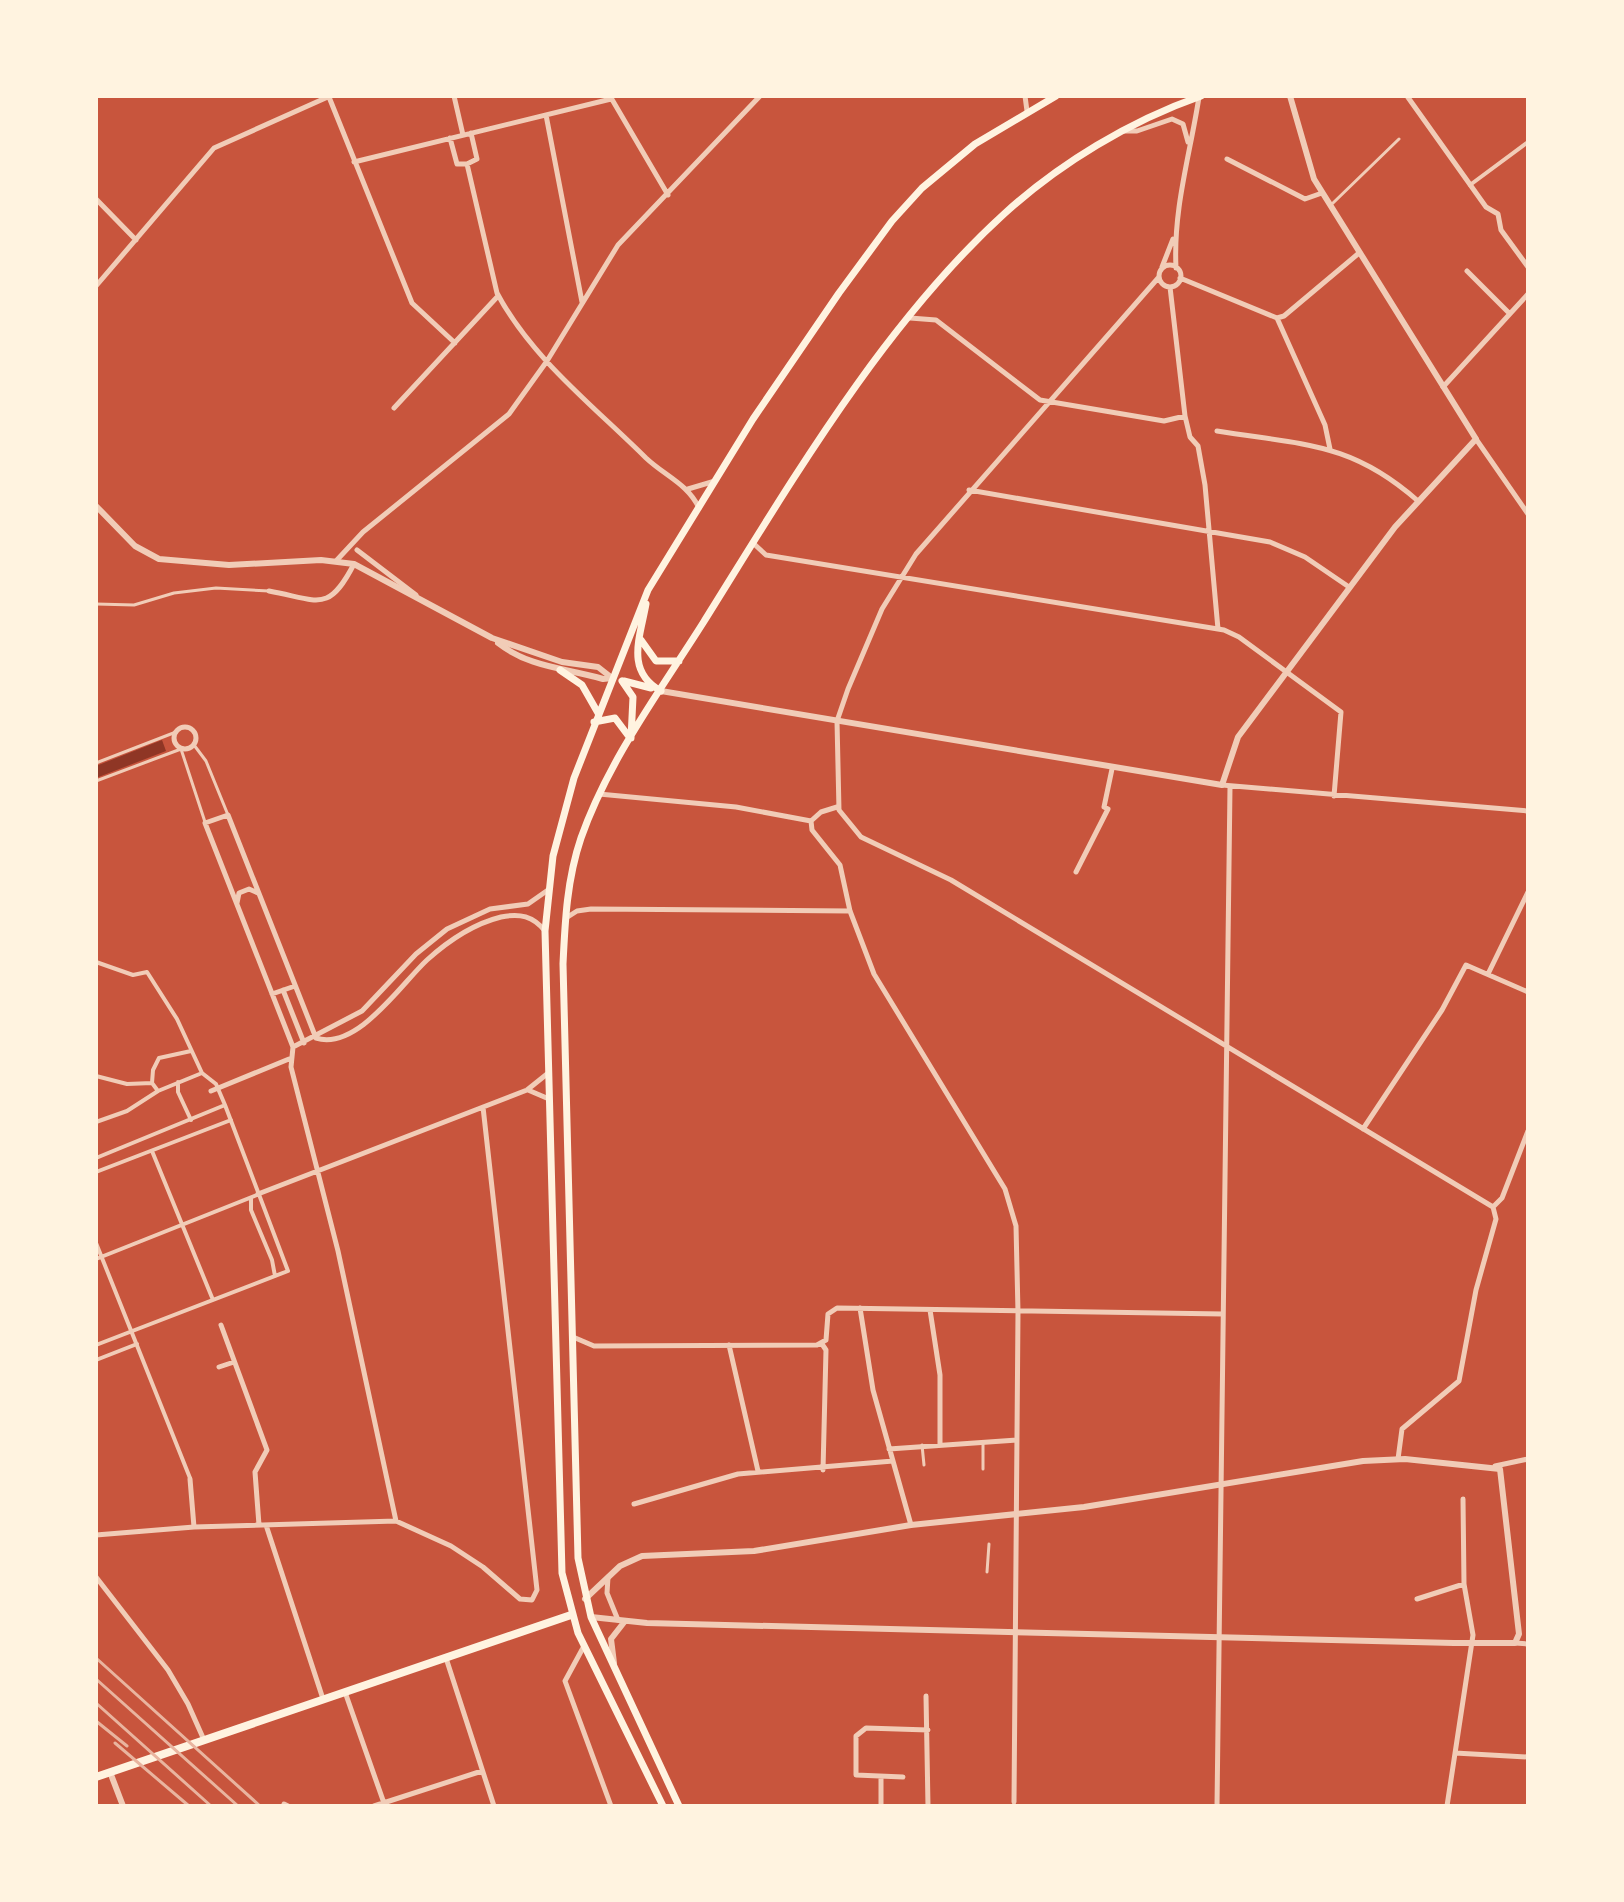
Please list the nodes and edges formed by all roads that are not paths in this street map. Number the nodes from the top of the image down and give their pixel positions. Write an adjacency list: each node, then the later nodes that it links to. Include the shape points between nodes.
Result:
1 (329, 96): 20 (street); 28 (street, via 214,148)
2 (454, 96): 14 (street)
3 (760, 96): 24 (street)
4 (1025, 96): 10 (street)
5 (1056, 96): 10 (main road)
6 (1200, 96): 12 (main road); 18 (street)
7 (1290, 96): 23 (street, via 1306,158)
8 (1407, 96): 22 (street)
9 (610, 98): 11 (street); 24 (street)
10 (1027, 111): 54 (main road, via 948,165 892,221 753,419)
11 (546, 115): 13 (street); 39 (street)
12 (1123, 131): 18 (street, via 1172,119 1186,128); 43 (main road, via 1006,212)
13 (471, 133): 14 (street); 21 (street, via 477,159)
14 (463, 135): 15 (street)
15 (450, 138): 20 (street); 21 (street, via 457,164)
16 (1399, 139): 26 (lane)
17 (1528, 142): 22 (street)
18 (1188, 147): 27 (street)
19 (1227, 159): 23 (street, via 1305,199)
20 (354, 162): 45 (street, via 412,303)
21 (467, 164): 38 (street)
22 (1470, 185): 30 (street)
23 (1322, 193): 26 (street)
24 (668, 195): 39 (street, via 618,245)
25 (96, 199): 28 (street)
26 (1330, 206): 29 (street)
27 (1174, 234): 31 (street); 33 (street)
28 (136, 240): 35 (street)
29 (1359, 253): 44 (street); 47 (street)
30 (1528, 267)
31 (1176, 268): 33 (street, via 1168,266); 34 (street)
32 (1467, 271): 42 (street)
33 (1160, 274): 36 (street); 48 (street)
34 (1180, 278): 36 (street); 44 (street)
35 (96, 286)
36 (1170, 287): 50 (street)
37 (1528, 294): 40 (street)
38 (498, 296): 45 (street); 46 (street)
39 (582, 303): 46 (street)
40 (1518, 306): 41 (street); 42 (street)
41 (1528, 306)
42 (1509, 313): 47 (street)
43 (910, 318): 48 (street, via 936,320); 62 (main road, via 825,429)
44 (1277, 318): 53 (street, via 1331,438)
45 (455, 343): 49 (street)
46 (547, 361): 55 (street, via 658,468); 64 (street, via 496,426 363,532)
47 (1443, 387): 52 (street)
48 (1047, 402): 50 (street, via 1164,421); 56 (street)
49 (394, 408)
50 (1185, 416): 61 (street, via 1198,446)
51 (1217, 431): 53 (street)
52 (1476, 439): 57 (street); 60 (street)
53 (1330, 449): 57 (street, via 1384,472)
54 (716, 481): 55 (street); 59 (main road)
55 (688, 489): 59 (street)
56 (968, 490): 61 (street); 66 (street)
57 (1418, 501): 67 (street)
58 (96, 506): 64 (street, via 135,546 159,559 229,565)
59 (699, 509): 68 (main road)
60 (1528, 514)
61 (1207, 531): 67 (street, via 1286,548); 72 (street)
62 (753, 543): 66 (street, via 766,555); 75 (main road)
63 (357, 550): 70 (street)
64 (336, 561): 65 (street)
65 (354, 564): 69 (street, via 340,592 331,598); 70 (street)
66 (901, 577): 72 (street); 82 (street, via 865,644)
67 (1349, 587): 77 (street)
68 (648, 590): 74 (main road); 78 (main road)
69 (269, 591): 71 (lane, via 216,588 134,605)
70 (416, 595): 73 (street)
71 (96, 604)
72 (1218, 629): 77 (street, via 1234,633)
73 (492, 638): 76 (street, via 514,655); 78 (street, via 562,662 598,667)
74 (640, 638): 75 (main road, via 656,661); 80 (main road, via 639,668 645,682)
75 (679, 661): 80 (main road)
76 (560, 670): 78 (street); 81 (main road, via 582,685)
77 (1287, 672): 91 (street, via 1238,737); 93 (street, via 1341,712)
78 (612, 678): 79 (main road); 81 (main road)
79 (622, 681): 80 (main road); 85 (main road, via 633,697)
80 (661, 691): 82 (street); 85 (main road)
81 (598, 713): 83 (main road)
82 (837, 721): 89 (street); 94 (street)
83 (594, 722): 85 (main road, via 615,718); 100 (main road, via 565,805)
84 (176, 732): 86 (street, via 191,728 197,738); 87 (street, via 174,740); 88 (lane)
85 (631, 740): 92 (main road)
86 (194, 745): 87 (street); 96 (lane)
87 (181, 749): 90 (lane); 98 (lane)
88 (96, 763)
89 (1112, 769): 91 (street); 99 (street, via 1104,807 1108,809)
90 (96, 781)
91 (1226, 786): 93 (street); 122 (street)
92 (599, 794): 97 (street, via 736,807); 105 (main road, via 577,853)
93 (1334, 796): 95 (street)
94 (837, 807): 97 (street); 122 (street, via 861,837 951,880)
95 (1528, 811)
96 (228, 815): 98 (street); 102 (street)
97 (811, 821): 104 (street, via 812,830 838,860)
98 (205, 823): 103 (street)
99 (1076, 872)
100 (548, 890): 106 (main road); 107 (street, via 528,904 469,917)
101 (1528, 892): 111 (street)
102 (259, 894): 103 (street, via 249,889 239,893); 114 (street)
103 (237, 903): 118 (street)
104 (850, 911): 105 (street, via 591,909); 155 (street, via 888,999 1005,1189 1016,1226)
105 (565, 919): 159 (main road)
106 (545, 931): 108 (street, via 527,916 505,916 462,933); 126 (main road)
107 (426, 946): 108 (street); 110 (street)
108 (433, 955): 113 (street)
109 (96, 962): 123 (street, via 133,975 147,972)
110 (396, 973): 112 (street); 113 (street)
111 (1488, 974): 117 (street); 139 (street, via 1466,965)
112 (391, 979): 115 (street); 119 (street, via 362,1011)
113 (406, 981): 115 (street)
114 (295, 986): 116 (street); 119 (street)
115 (401, 987): 119 (street, via 357,1028 325,1041)
116 (283, 990): 118 (street); 120 (street)
117 (1528, 992)
118 (272, 994): 121 (street)
119 (316, 1038): 120 (street)
120 (304, 1043): 121 (street)
121 (293, 1047): 124 (street)
122 (1226, 1048): 139 (street); 156 (street)
123 (191, 1051): 125 (street); 129 (street, via 159,1058)
124 (289, 1059): 130 (street); 144 (street)
125 (202, 1073): 128 (street); 130 (street)
126 (547, 1074): 131 (street); 133 (main road)
127 (96, 1076): 129 (street, via 127,1084)
128 (178, 1082): 132 (street); 136 (street)
129 (152, 1083): 132 (street)
130 (214, 1090): 134 (street)
131 (527, 1090): 133 (street); 135 (street)
132 (158, 1091): 138 (street, via 127,1111)
133 (549, 1099): 185 (main road)
134 (225, 1105): 136 (street); 137 (street)
135 (483, 1107): 144 (street); 187 (street, via 536,1595 528,1602 520,1599 451,1546)
136 (191, 1120): 142 (street)
137 (231, 1120): 141 (street); 145 (street)
138 (96, 1122)
139 (1363, 1129): 147 (street)
140 (1528, 1131): 147 (street, via 1502,1198)
141 (152, 1151): 143 (street); 148 (street)
142 (96, 1158)
143 (96, 1172)
144 (315, 1172): 145 (street); 187 (street, via 338,1251)
145 (258, 1194): 146 (street); 151 (street, via 288,1271)
146 (251, 1198): 148 (street); 151 (street)
147 (1493, 1207): 172 (street, via 1496,1219 1459,1381 1408,1422 1399,1435)
148 (182, 1226): 150 (street); 152 (street)
149 (96, 1243): 150 (street)
150 (99, 1258): 158 (street)
151 (275, 1276): 152 (street)
152 (213, 1300): 158 (street)
153 (860, 1308): 154 (street); 161 (street, via 830,1311); 171 (street)
154 (930, 1309): 155 (street); 169 (street, via 940,1375)
155 (1018, 1312): 156 (street); 167 (street)
156 (1223, 1314): 181 (street)
157 (221, 1325): 165 (street)
158 (132, 1331): 160 (street); 162 (street)
159 (573, 1336): 163 (street, via 594,1346); 184 (main road)
160 (137, 1344): 164 (street); 180 (street)
161 (822, 1344): 163 (street); 178 (street)
162 (96, 1345)
163 (729, 1345): 179 (street)
164 (96, 1360)
165 (234, 1362): 166 (street); 188 (street, via 267,1450 255,1472)
166 (219, 1367)
167 (1017, 1440): 168 (street); 186 (street)
168 (983, 1442): 169 (street); 177 (lane)
169 (940, 1444): 170 (street)
170 (922, 1445): 171 (street); 175 (lane)
171 (889, 1449): 174 (street)
172 (1398, 1459): 176 (street); 181 (street)
173 (1528, 1459): 176 (street)
174 (893, 1461): 178 (street); 189 (street)
175 (924, 1465)
176 (1495, 1466): 205 (street, via 1501,1471 1519,1634)
177 (983, 1469)
178 (823, 1470): 179 (street)
179 (758, 1471): 183 (street)
180 (190, 1479): 190 (street)
181 (1218, 1486): 186 (street); 203 (street)
182 (1463, 1499): 196 (street)
183 (634, 1504)
184 (576, 1510): 185 (main road); 197 (main road)
185 (559, 1511): 199 (main road, via 562,1573)
186 (1016, 1514): 189 (street); 202 (street)
187 (396, 1521): 188 (street)
188 (262, 1525): 190 (street); 212 (street)
189 (911, 1525): 194 (street, via 754,1551 642,1556)
190 (194, 1527): 191 (street)
191 (96, 1535)
192 (989, 1544): 193 (lane)
193 (987, 1572)
194 (608, 1576): 197 (street); 201 (street, via 606,1589)
195 (96, 1577): 214 (street, via 168,1670)
196 (1464, 1584): 198 (street); 204 (street)
197 (585, 1599): 199 (main road); 200 (main road)
198 (1417, 1599)
199 (571, 1615): 200 (main road); 207 (main road); 208 (main road)
200 (591, 1617): 201 (street); 209 (main road)
201 (622, 1621): 202 (street); 209 (street, via 611,1639)
202 (1016, 1633): 203 (street); 223 (street)
203 (1217, 1637): 204 (street); 232 (street)
204 (1472, 1643): 205 (street); 215 (street)
205 (1515, 1643): 206 (street)
206 (1528, 1644)
207 (584, 1646): 227 (street, via 565,1681); 228 (main road)
208 (446, 1658): 210 (main road); 217 (street)
209 (616, 1674): 229 (main road)
210 (345, 1692): 212 (main road); 222 (street)
211 (926, 1696): 213 (street)
212 (323, 1699): 214 (main road)
213 (928, 1730): 220 (street, via 860,1731 856,1775); 231 (street)
214 (201, 1741): 218 (main road)
215 (1455, 1753): 216 (street); 233 (street)
216 (1528, 1757)
217 (482, 1771): 222 (street); 226 (street)
218 (110, 1772): 219 (main road); 224 (street)
219 (96, 1777)
220 (881, 1777): 221 (street); 230 (street)
221 (903, 1777)
222 (385, 1804): 225 (street)
223 (1014, 1805)
224 (123, 1806)
225 (374, 1806)
226 (494, 1806)
227 (611, 1806)
228 (663, 1806)
229 (679, 1806)
230 (881, 1806)
231 (928, 1806)
232 (1217, 1806)
233 (1447, 1806)

